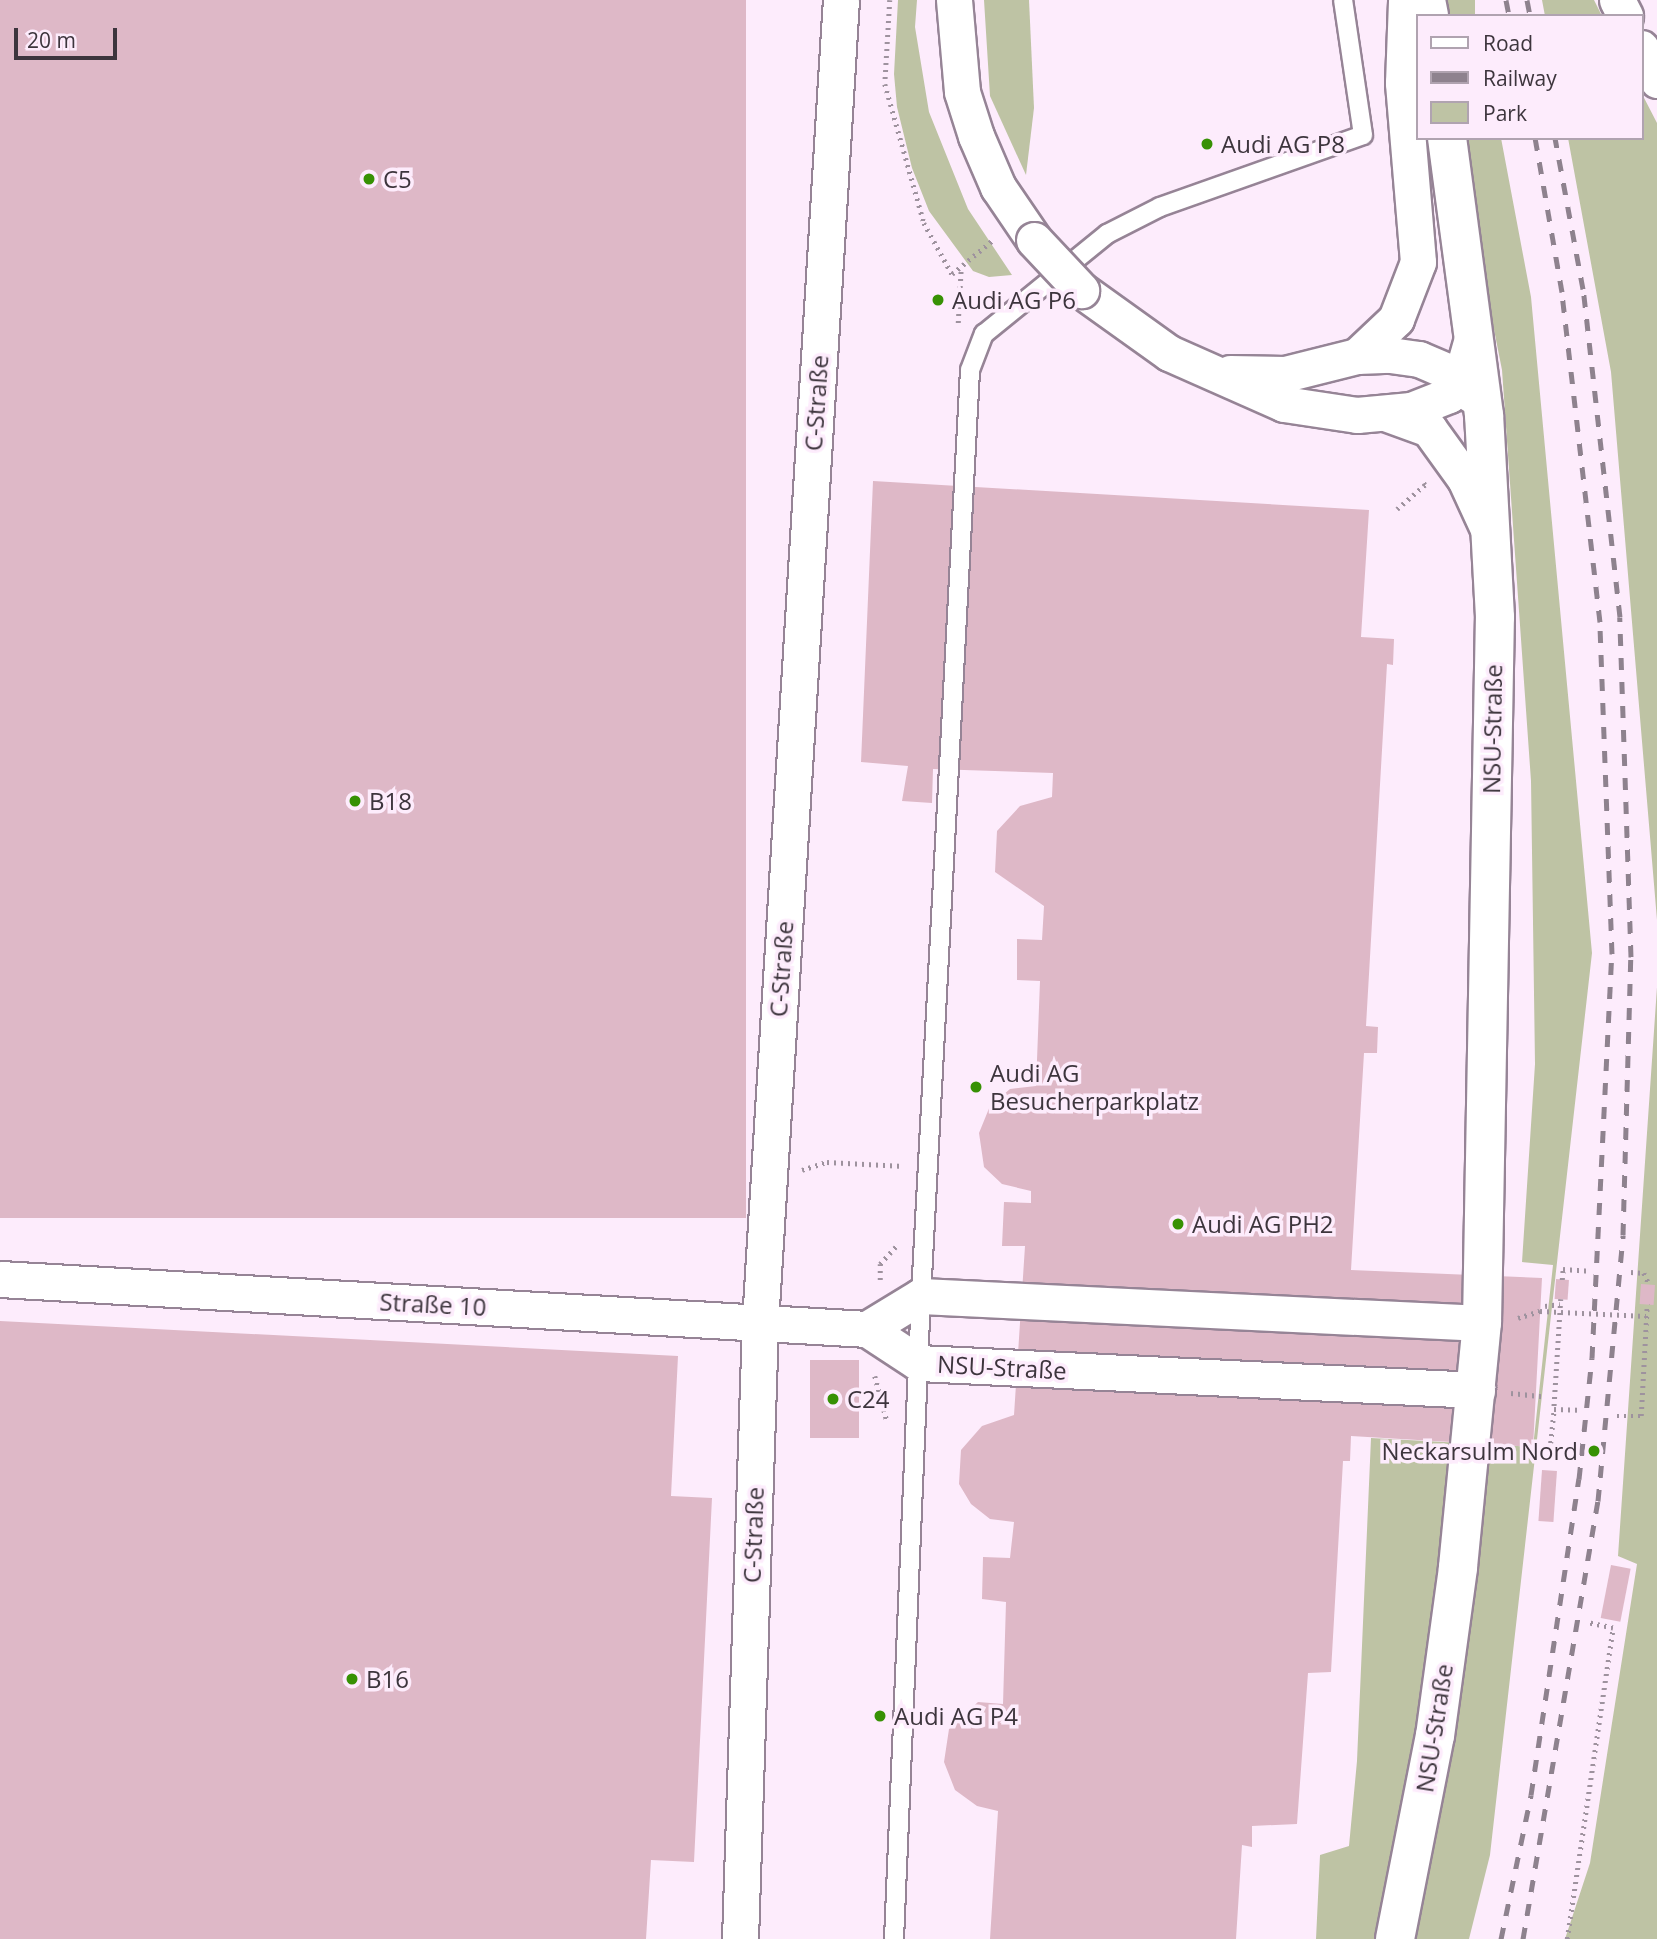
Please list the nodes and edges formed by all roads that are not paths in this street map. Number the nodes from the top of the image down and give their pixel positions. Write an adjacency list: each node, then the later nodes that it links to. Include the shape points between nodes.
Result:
1 (841, 0): 17 (street, C-Straße)
2 (954, 0): 10 (street, bridge, via 962,92 976,136 998,187 1034,240 1082,290 1169,353)
3 (1343, 0): 16 (lane, via 1363,135 1160,207 1107,234 984,334 970,370)
4 (1406, 0): 9 (street, via 1403,83 1418,262 1396,319)
5 (1643, 52): 6 (street)
6 (1657, 80)
7 (1447, 140): 8 (main road, NSU-Straße)
8 (1474, 330): 11 (street); 13 (main road, NSU-Straße)
9 (1357, 356): 10 (street, via 1285,374); 11 (street, via 1419,359)
10 (1219, 373): 12 (street, via 1284,404 1357,415)
11 (1461, 377): 12 (street, via 1449,395 1431,405); 13 (street)
12 (1388, 414): 14 (street, via 1429,429 1465,479)
13 (1484, 415): 14 (main road, NSU-Straße)
14 (1492, 537): 18 (main road, NSU-Straße)
15 (0, 1279): 17 (street, Straße 10)
16 (921, 1296): 18 (street); 19 (street); 20 (lane)
17 (760, 1323): 19 (street, Straße 10); 22 (street, C-Straße)
18 (1494, 1323): 21 (main road, NSU-Straße)
19 (867, 1329): 20 (street, NSU-Straße)
20 (919, 1363): 21 (street, NSU-Straße); 23 (lane)
21 (1478, 1390): 24 (main road, NSU-Straße, via 1435,1736)
22 (740, 1939)
23 (894, 1939)
24 (1395, 1939)

